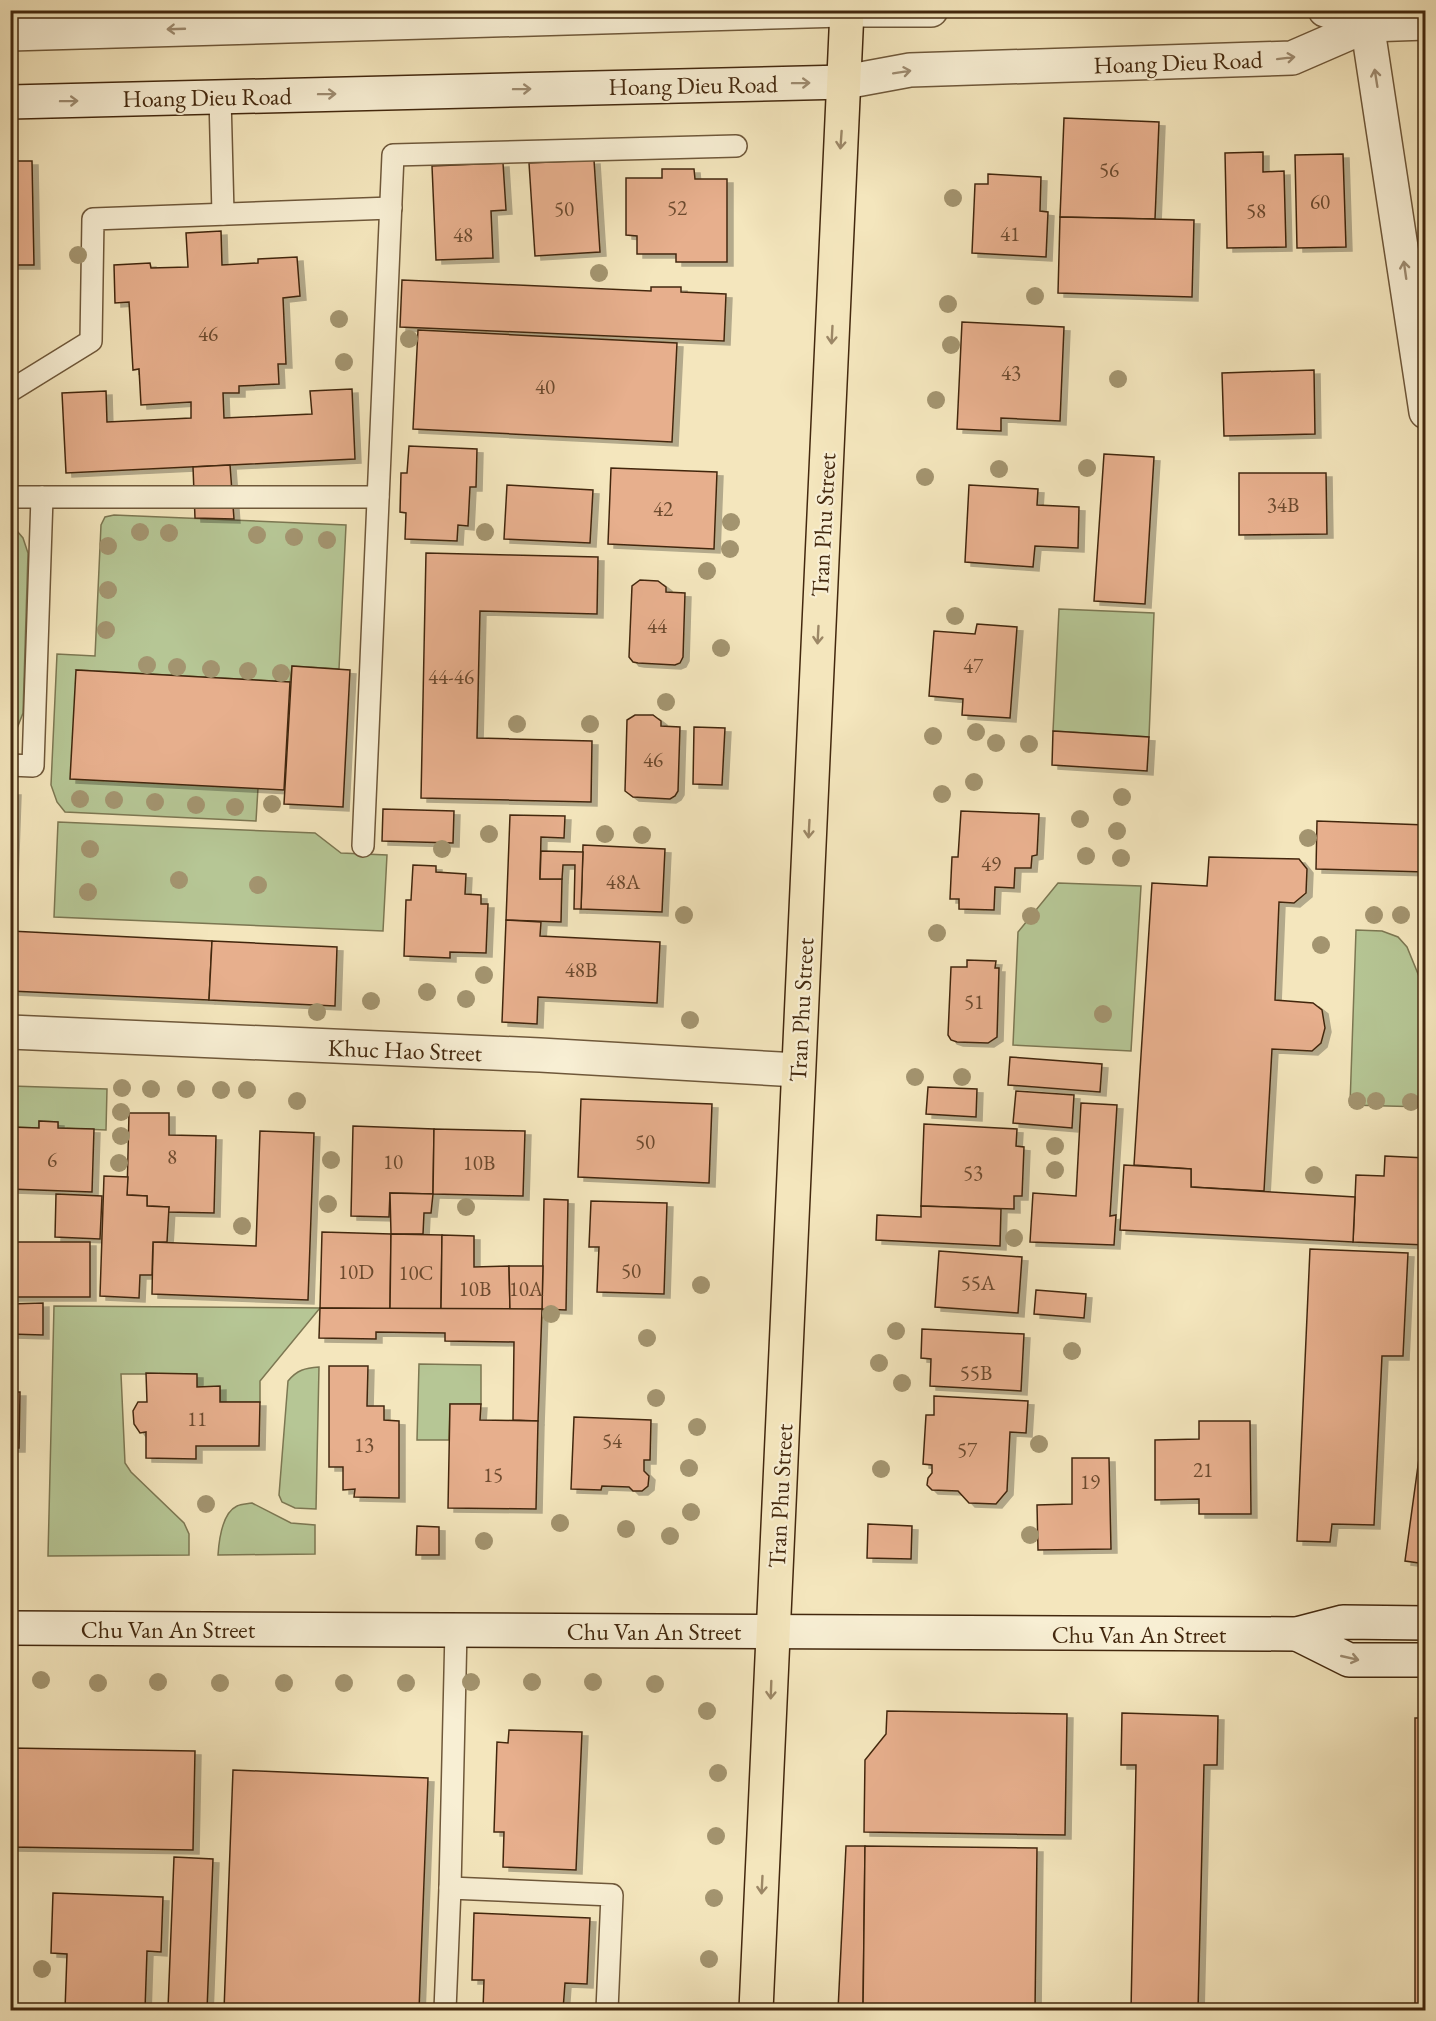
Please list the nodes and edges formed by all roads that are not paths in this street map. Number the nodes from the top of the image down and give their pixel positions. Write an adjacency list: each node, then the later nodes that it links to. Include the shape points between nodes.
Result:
1 (845, 10): 7 (street, one-way to 7); 8 (main road, Tran Phu Street)
2 (856, 10): 3 (street)
3 (931, 10)
4 (1325, 10): 5 (street, Hoang Dieu Road)
5 (1366, 18): 6 (street, Hoang Dieu Road); 8 (street, Hoang Dieu Road, one-way to 5, via 910,70 1292,58); 15 (street, one-way to 5)
6 (1425, 23)
7 (10, 34)
8 (844, 82): 9 (street, Hoang Dieu Road, one-way to 8); 22 (main road, Tran Phu Street, one-way to 22)
9 (220, 97): 10 (street, Hoang Dieu Road, one-way to 9); 13 (lane)
10 (10, 102)
11 (736, 146): 12 (lane, via 393,155)
12 (391, 208): 13 (lane); 18 (lane)
13 (223, 214): 14 (lane, via 93,219 92,341)
14 (10, 391)
15 (1425, 411)
16 (42, 496): 17 (lane); 18 (lane); 19 (lane, via 33,766)
17 (10, 497)
18 (378, 497): 20 (lane)
19 (10, 765)
20 (363, 846)
21 (10, 1032): 22 (street, Khuc Hao Street)
22 (798, 1070): 26 (main road, Tran Phu Street)
23 (1425, 1623): 27 (street, Chu Van An Street, via 1343,1622)
24 (10, 1628): 25 (street, Chu Van An Street)
25 (456, 1630): 26 (street, Chu Van An Street); 29 (lane)
26 (773, 1632): 27 (street, Chu Van An Street); 32 (main road, Tran Phu Street, one-way to 32)
27 (1296, 1634): 28 (street, Chu Van An Street, one-way to 28, via 1349,1660)
28 (1425, 1660)
29 (450, 1888): 30 (lane); 31 (lane, via 612,1895)
30 (445, 2010)
31 (607, 2010)
32 (756, 2010)

